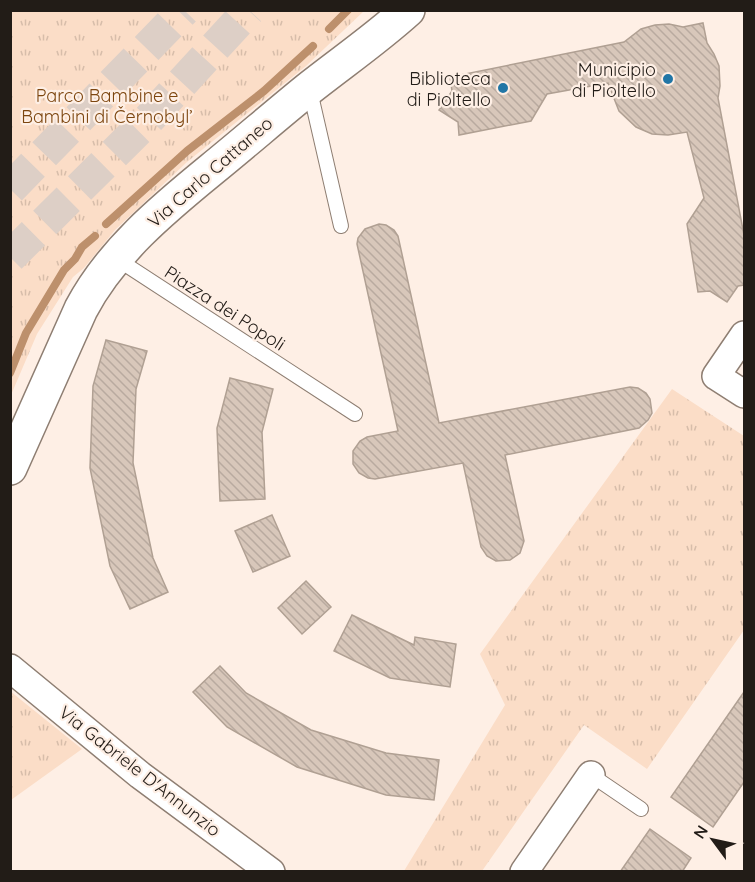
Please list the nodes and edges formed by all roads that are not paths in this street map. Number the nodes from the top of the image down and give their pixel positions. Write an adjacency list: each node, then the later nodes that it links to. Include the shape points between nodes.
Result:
1 (408, 10): 2 (street, Via Carlo Cattaneo)
2 (308, 89): 3 (lane); 4 (street, Via Carlo Cattaneo, via 157,215)
3 (340, 226)
4 (117, 259): 7 (lane, Piazza dei Popoli); 8 (street, Via Carlo Cattaneo, via 81,309)
5 (744, 335): 6 (street, via 716,376)
6 (744, 394)
7 (355, 414)
8 (10, 468)
9 (10, 668): 12 (street, Via Gabriele D'Annunzio, via 140,775)
10 (591, 775): 11 (lane); 13 (street)
11 (641, 809)
12 (271, 872)
13 (524, 872)

